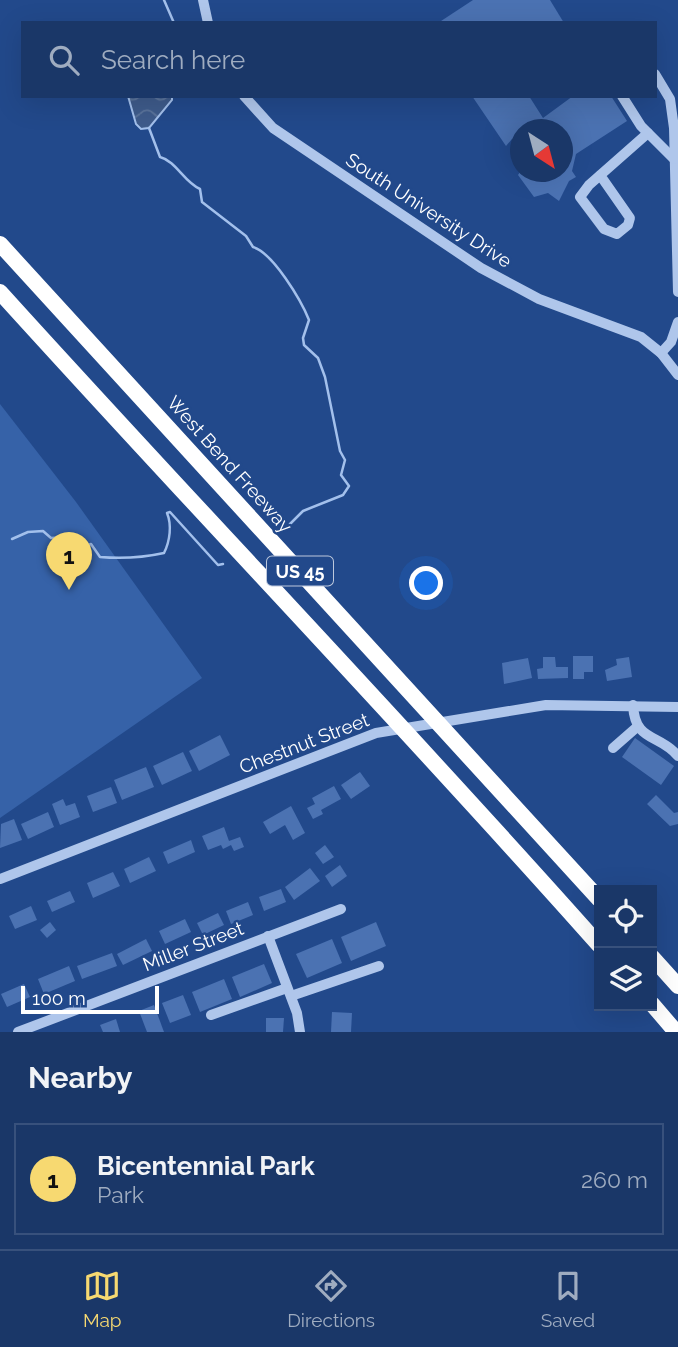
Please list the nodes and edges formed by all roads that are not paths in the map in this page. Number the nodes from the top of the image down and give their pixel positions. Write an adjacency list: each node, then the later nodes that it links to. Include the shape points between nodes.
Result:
1 (203, 0): 2 (street)
2 (208, 21)
3 (657, 77): 7 (street, via 670,99)
4 (246, 98): 14 (street, South University Drive, via 274,128 481,268 540,299 641,337)
5 (623, 98): 6 (street)
6 (648, 133): 7 (street); 8 (street)
7 (674, 159): 10 (street)
8 (600, 175): 8 (street, via 580,197 604,229 617,234 630,218)
9 (0, 244): 22 (highway, West Bend Freeway / US 45)
10 (678, 274): 11 (street)
11 (678, 291)
12 (0, 292): 25 (highway, US 45)
13 (678, 322): 14 (street)
14 (661, 353): 15 (street, South University Drive)
15 (678, 375)
16 (633, 705): 17 (street, Chestnut Street); 18 (street); 21 (street, Chestnut Street, via 546,705 376,733)
17 (678, 707)
18 (638, 727): 19 (street); 20 (street)
19 (613, 748)
20 (678, 756)
21 (0, 879)
22 (594, 894)
23 (341, 909): 24 (street, Miller Street)
24 (268, 936): 29 (street); 32 (street, Miller Street)
25 (594, 938)
26 (657, 963): 28 (highway)
27 (379, 966): 29 (street)
28 (678, 986)
29 (289, 992): 31 (street); 33 (street)
30 (657, 1010): 34 (highway)
31 (211, 1015)
32 (18, 1032)
33 (300, 1032)
34 (676, 1032)

